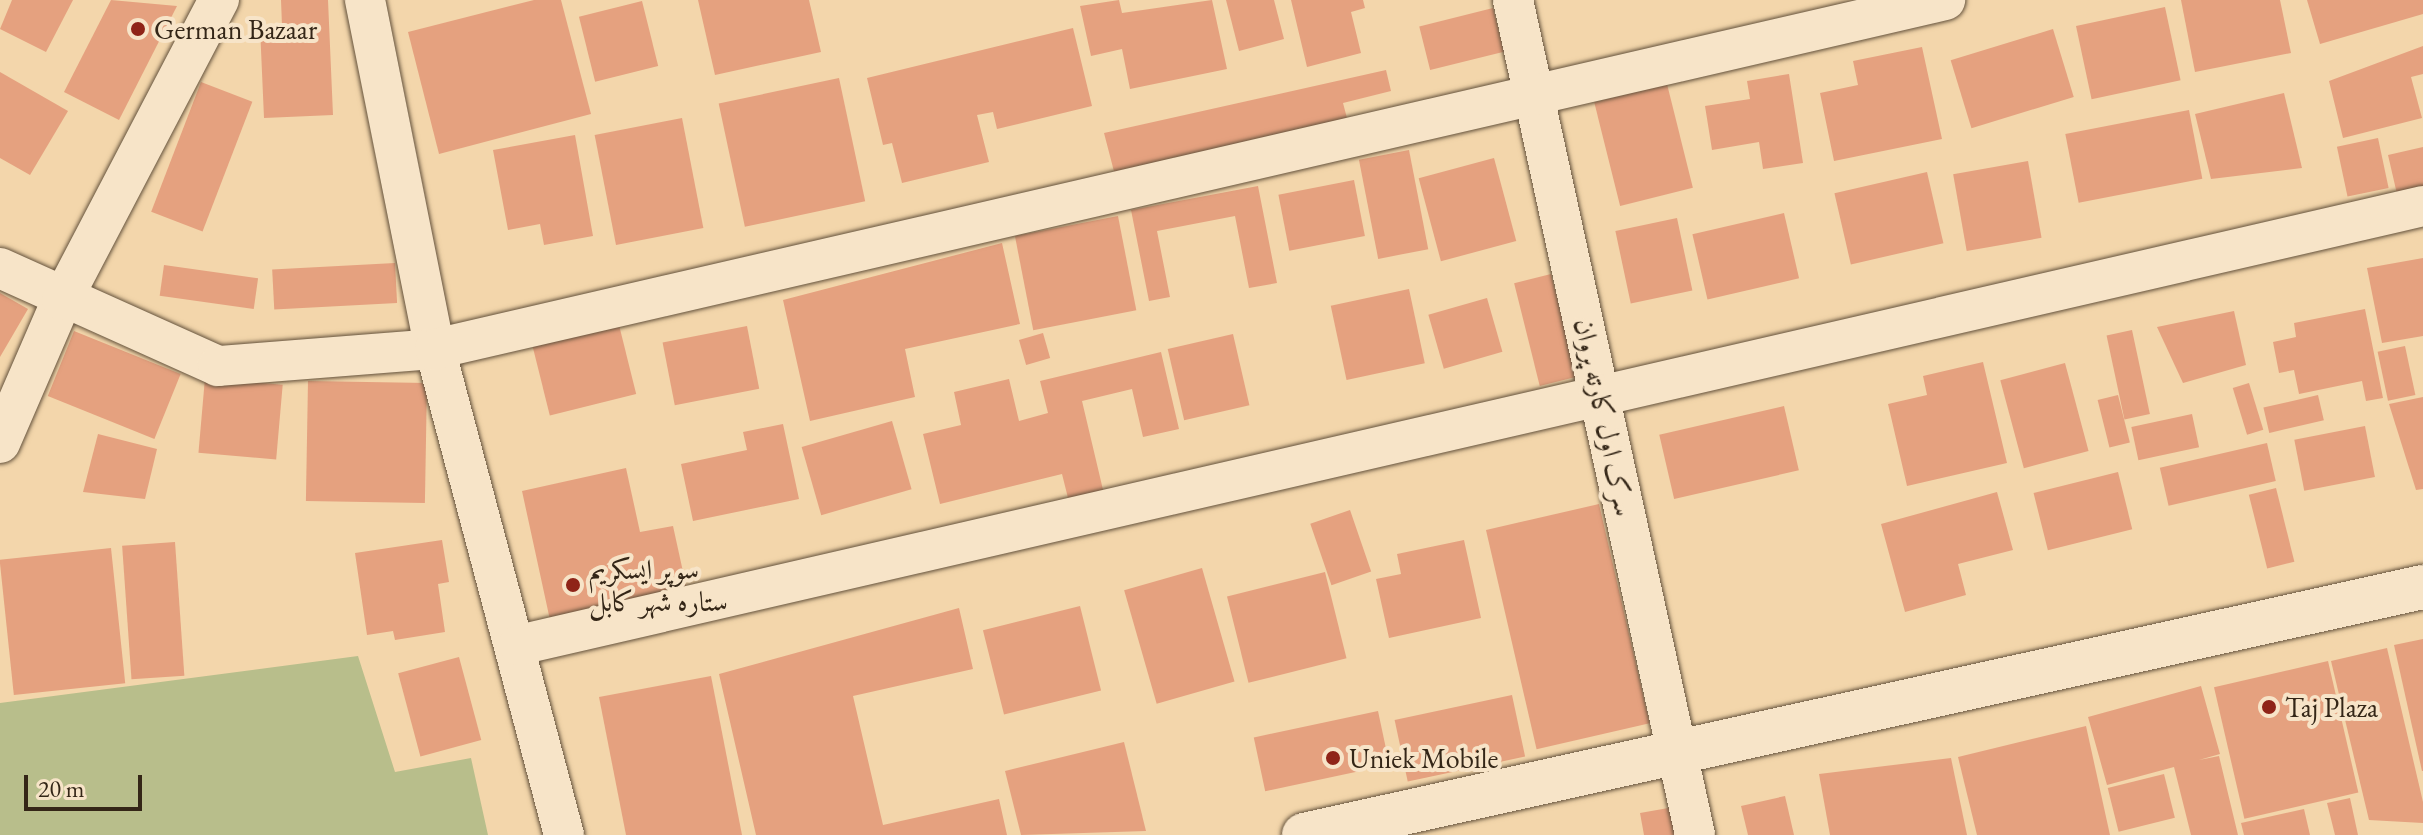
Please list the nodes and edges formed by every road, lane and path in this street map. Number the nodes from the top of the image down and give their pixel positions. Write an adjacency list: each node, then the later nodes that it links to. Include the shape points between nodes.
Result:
1 (219, 0): 8 (street)
2 (365, 0): 9 (street)
3 (1513, 0): 5 (street, سرک اول کارته پروان)
4 (1945, 0): 5 (street)
5 (1536, 94): 9 (street); 10 (street, سرک اول کارته پروان)
6 (2423, 206): 10 (street)
7 (0, 268): 8 (street)
8 (62, 300): 9 (street, via 218,366); 11 (street)
9 (435, 349): 13 (street)
10 (1599, 390): 13 (street); 14 (street, سرک اول کارته پروان)
11 (0, 443)
12 (2423, 587): 14 (main road)
13 (519, 645): 15 (street)
14 (1676, 756): 16 (main road); 17 (street, سرک اول کارته پروان)
15 (564, 835)
16 (1304, 835)
17 (1695, 835)

